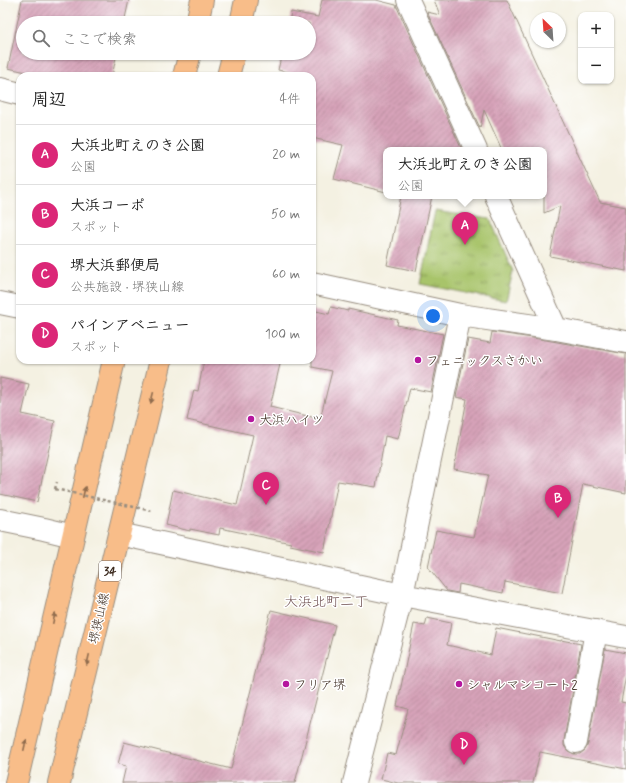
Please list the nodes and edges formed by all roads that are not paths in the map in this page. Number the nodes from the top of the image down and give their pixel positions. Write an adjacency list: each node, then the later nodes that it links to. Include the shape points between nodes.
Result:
1 (202, 0): 4 (main road)
2 (246, 0): 5 (main road)
3 (408, 0): 12 (street)
4 (199, 16)
5 (243, 16)
6 (188, 60): 8 (main road)
7 (232, 60): 9 (main road)
8 (185, 72)
9 (229, 72)
10 (0, 90): 11 (street)
11 (16, 93)
12 (475, 147)
13 (497, 199): 18 (street)
14 (316, 284): 17 (street)
15 (0, 304): 16 (street)
16 (16, 306)
17 (460, 315): 18 (street); 25 (street)
18 (556, 329): 19 (street)
19 (626, 342)
20 (113, 364): 24 (main road, one-way to 20)
21 (160, 364): 23 (main road, 堺狭山線 / 34, one-way to 23)
22 (0, 520): 24 (street)
23 (118, 534): 25 (street); 30 (main road, 堺狭山線 / 34, one-way to 30)
24 (73, 536): 29 (main road, one-way to 24)
25 (402, 595): 26 (street); 31 (street)
26 (596, 631): 27 (street); 28 (street)
27 (626, 637)
28 (576, 742)
29 (16, 783)
30 (59, 783)
31 (354, 783)

